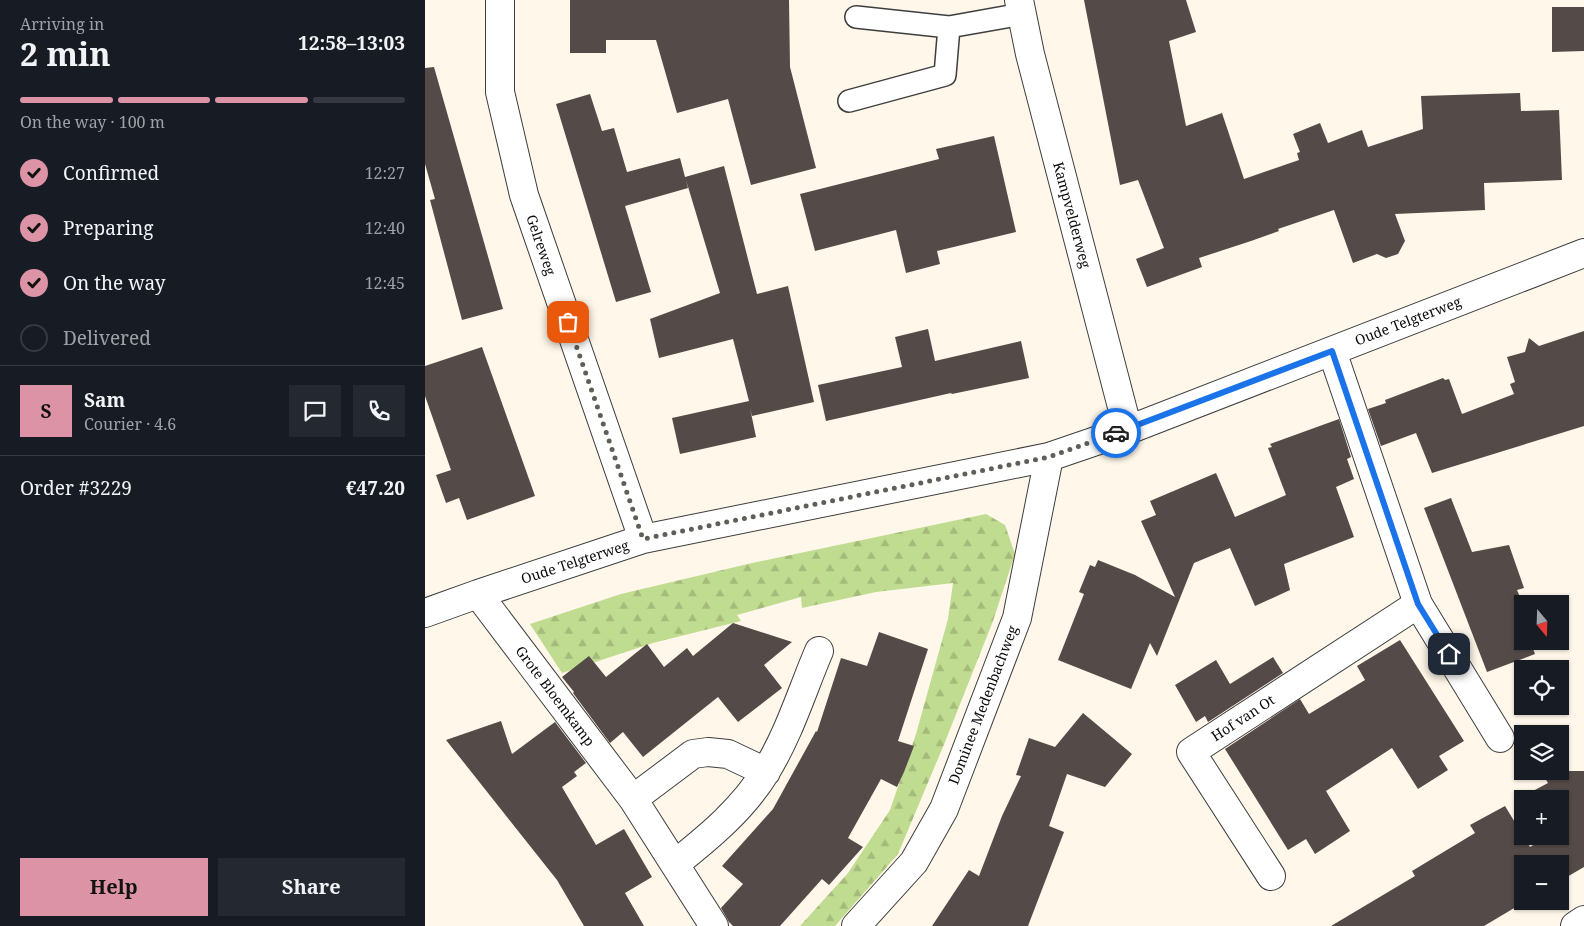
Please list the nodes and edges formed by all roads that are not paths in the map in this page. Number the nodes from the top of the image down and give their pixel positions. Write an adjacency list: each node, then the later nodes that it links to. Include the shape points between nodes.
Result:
1 (500, 0): 10 (street, Gelreweg, via 500,92 524,195)
2 (1021, 7): 4 (lane); 8 (street, Kampvelderweg, via 1030,54)
3 (856, 17): 4 (lane)
4 (949, 27): 5 (lane, via 945,74)
5 (849, 101)
6 (1584, 253): 7 (street, Oude Telgterweg)
7 (1332, 351): 8 (street, Oude Telgterweg); 12 (street)
8 (1127, 430): 9 (street, Oude Telgterweg)
9 (1049, 457): 10 (street, Oude Telgterweg); 22 (street, Dominee Medenbachweg, via 1017,618 944,809 915,862)
10 (643, 539): 11 (street, Oude Telgterweg)
11 (478, 594): 13 (street, Oude Telgterweg); 17 (street, Grote Bloemkamp)
12 (1418, 604): 15 (street); 19 (street, Hof van Ot, via 1191,752)
13 (425, 614)
14 (819, 651): 16 (street)
15 (1500, 738)
16 (766, 772): 17 (street, via 728,754 693,754); 18 (street, via 710,836)
17 (633, 799): 18 (street, Grote Bloemkamp)
18 (675, 864): 21 (street, Grote Bloemkamp)
19 (1271, 876)
20 (1584, 920): 23 (street)
21 (714, 926)
22 (857, 926)
23 (1575, 926)

